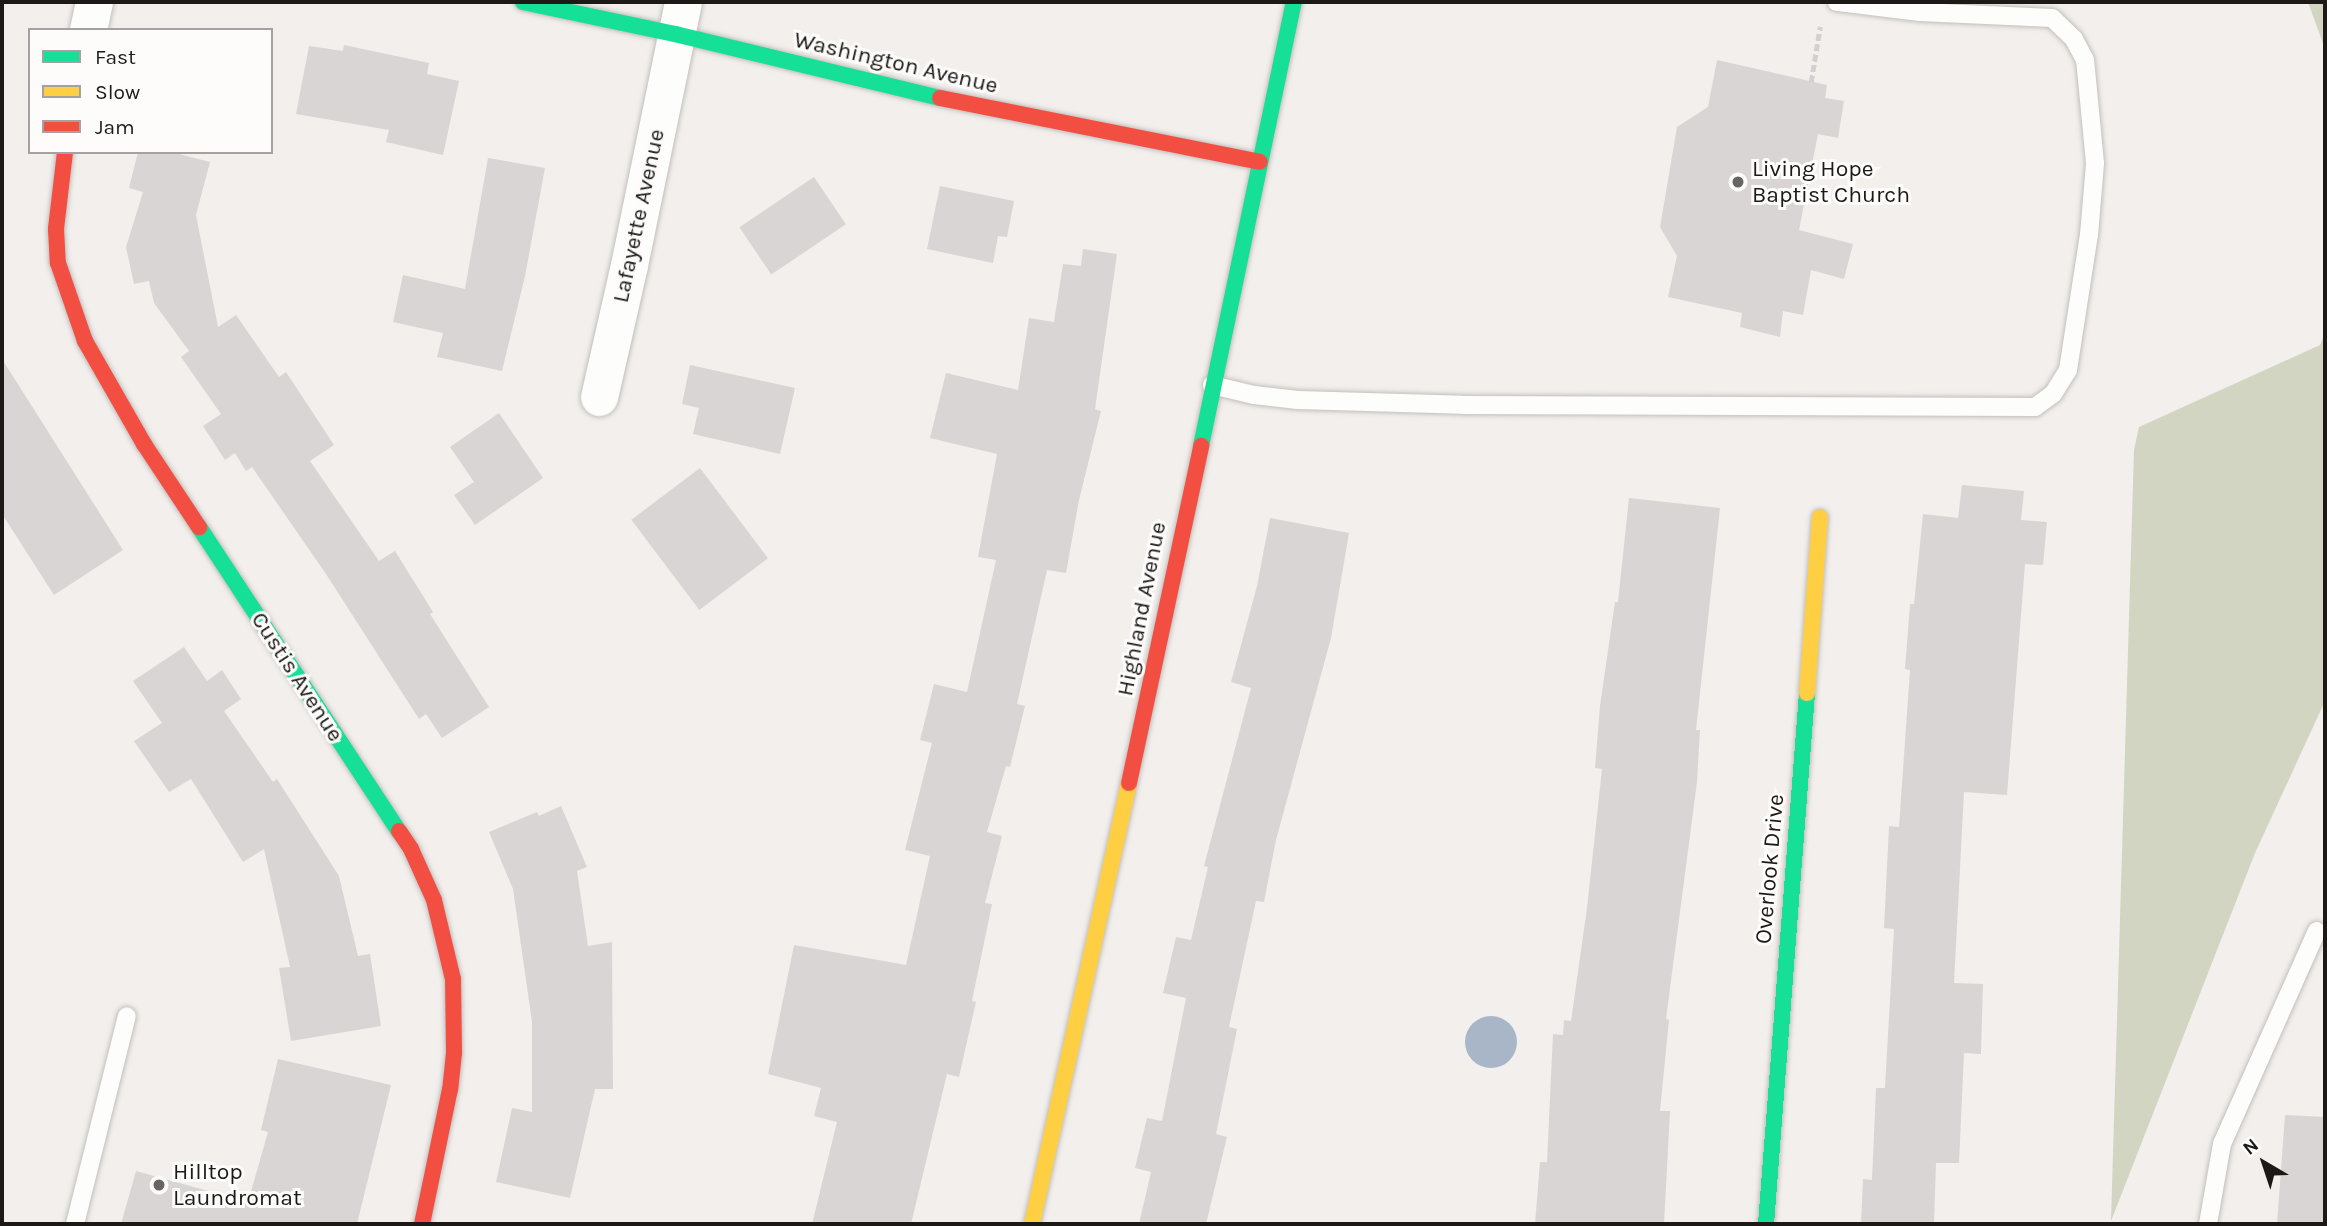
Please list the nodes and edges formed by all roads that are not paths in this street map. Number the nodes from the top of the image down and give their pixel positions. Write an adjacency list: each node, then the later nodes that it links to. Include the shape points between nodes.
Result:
1 (94, 2): 6 (street)
2 (523, 2): 5 (street, Washington Avenue)
3 (1294, 2): 8 (street, Highland Avenue)
4 (1838, 2): 9 (lane, via 1920,12 2052,18 2074,39 2085,60 2095,163 2089,235 2068,370 2053,394 2035,407 1462,405 1298,400)
5 (679, 18): 8 (street, Washington Avenue, via 968,105); 10 (street, Lafayette Avenue)
6 (88, 28)
7 (65, 154): 15 (street, Custis Avenue, via 56,229 58,263 85,341 144,444 411,849 434,900 453,979 454,1053)
8 (1260, 163): 9 (street, Highland Avenue)
9 (1212, 385): 16 (street, Highland Avenue)
10 (599, 397)
11 (1821, 517): 17 (street, Overlook Drive)
12 (2317, 931): 18 (lane, via 2222,1144)
13 (127, 1016): 14 (lane)
14 (75, 1224)
15 (422, 1224)
16 (1032, 1224)
17 (1766, 1224)
18 (2208, 1224)

